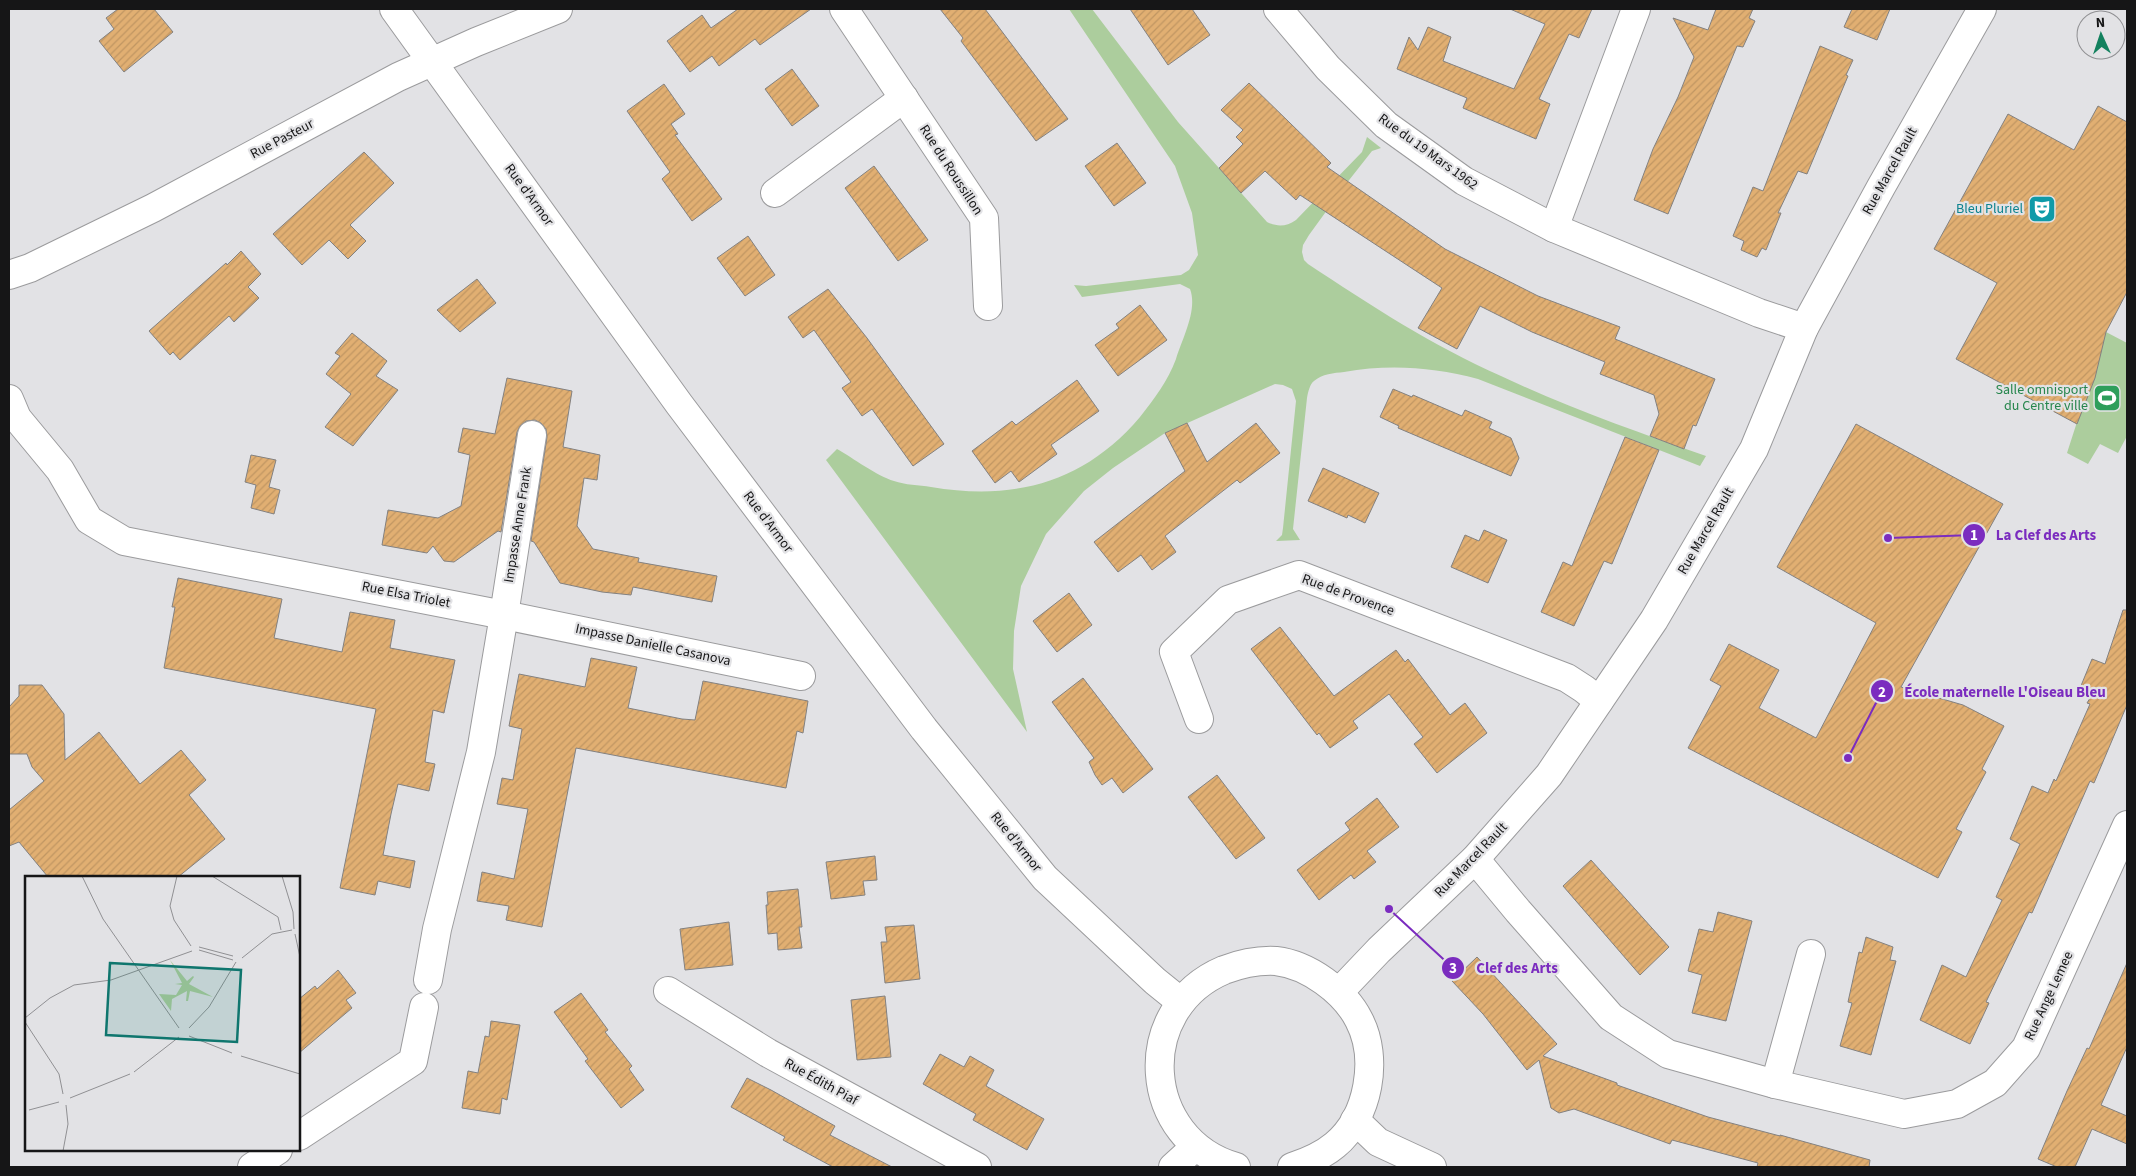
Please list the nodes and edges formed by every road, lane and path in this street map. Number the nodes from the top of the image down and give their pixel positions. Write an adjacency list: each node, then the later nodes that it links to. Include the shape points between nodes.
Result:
1 (394, 9): 7 (street, Rue d'Armor)
2 (558, 9): 7 (street, Rue Pasteur)
3 (844, 9): 8 (street, Rue du Roussillon)
4 (1278, 9): 10 (street, Rue du 19 Mars 1962, via 1328,68 1386,124 1464,182)
5 (1636, 9): 10 (street)
6 (1982, 9): 13 (street, Rue Marcel Rault)
7 (434, 62): 11 (street, Rue Pasteur, via 398,77 154,208); 27 (street, Rue d'Armor, via 679,404 924,729 1045,878)
8 (904, 98): 9 (street); 12 (street, Rue du Roussillon, via 984,218)
9 (775, 193)
10 (1554, 228): 13 (street, Rue du 19 Mars 1962, via 1759,313)
11 (9, 275)
12 (988, 306)
13 (1804, 328): 18 (street, Rue Marcel Rault, via 1754,449 1654,620)
14 (9, 399): 16 (street, Rue Elsa Triolet, via 17,418 60,470 89,520 124,541)
15 (532, 435): 16 (street, Impasse Anne Frank)
16 (504, 614): 17 (street, Impasse Danielle Casanova); 24 (street, via 481,752 437,929)
17 (801, 676)
18 (1599, 701): 19 (street, Rue de Provence, via 1567,678 1299,575 1228,600 1174,652); 21 (street, Rue Marcel Rault, via 1549,775)
19 (1199, 719)
20 (2127, 825): 22 (street, Rue Ange Lemee)
21 (1476, 859): 26 (street, Rue Marcel Rault); 29 (street, Rue Ange Lemee, via 1612,1017 1668,1054)
22 (2120, 860): 29 (street, Rue Ange Lemee, via 2026,1048 1995,1083 1957,1104 1904,1114)
23 (1811, 954): 29 (street)
24 (428, 980)
25 (668, 991): 35 (street, Rue Édith Piaf, via 768,1053)
26 (1339, 992): 27 (street, via 1310,971 1276,961 1240,964 1207,978); 30 (street, via 1360,1020 1369,1054 1368,1088)
27 (1181, 1002): 32 (street, via 1165,1030 1158,1061 1162,1093 1174,1122)
28 (424, 1007): 31 (street, via 413,1061)
29 (1775, 1084)
30 (1355, 1120): 38 (street, via 1336,1144 1310,1161); 39 (street, via 1378,1142)
31 (300, 1135)
32 (1195, 1147): 36 (street); 37 (street, via 1221,1163)
33 (276, 1151): 34 (street)
34 (252, 1167)
35 (977, 1167)
36 (1173, 1167)
37 (1236, 1167)
38 (1292, 1167)
39 (1432, 1167)

